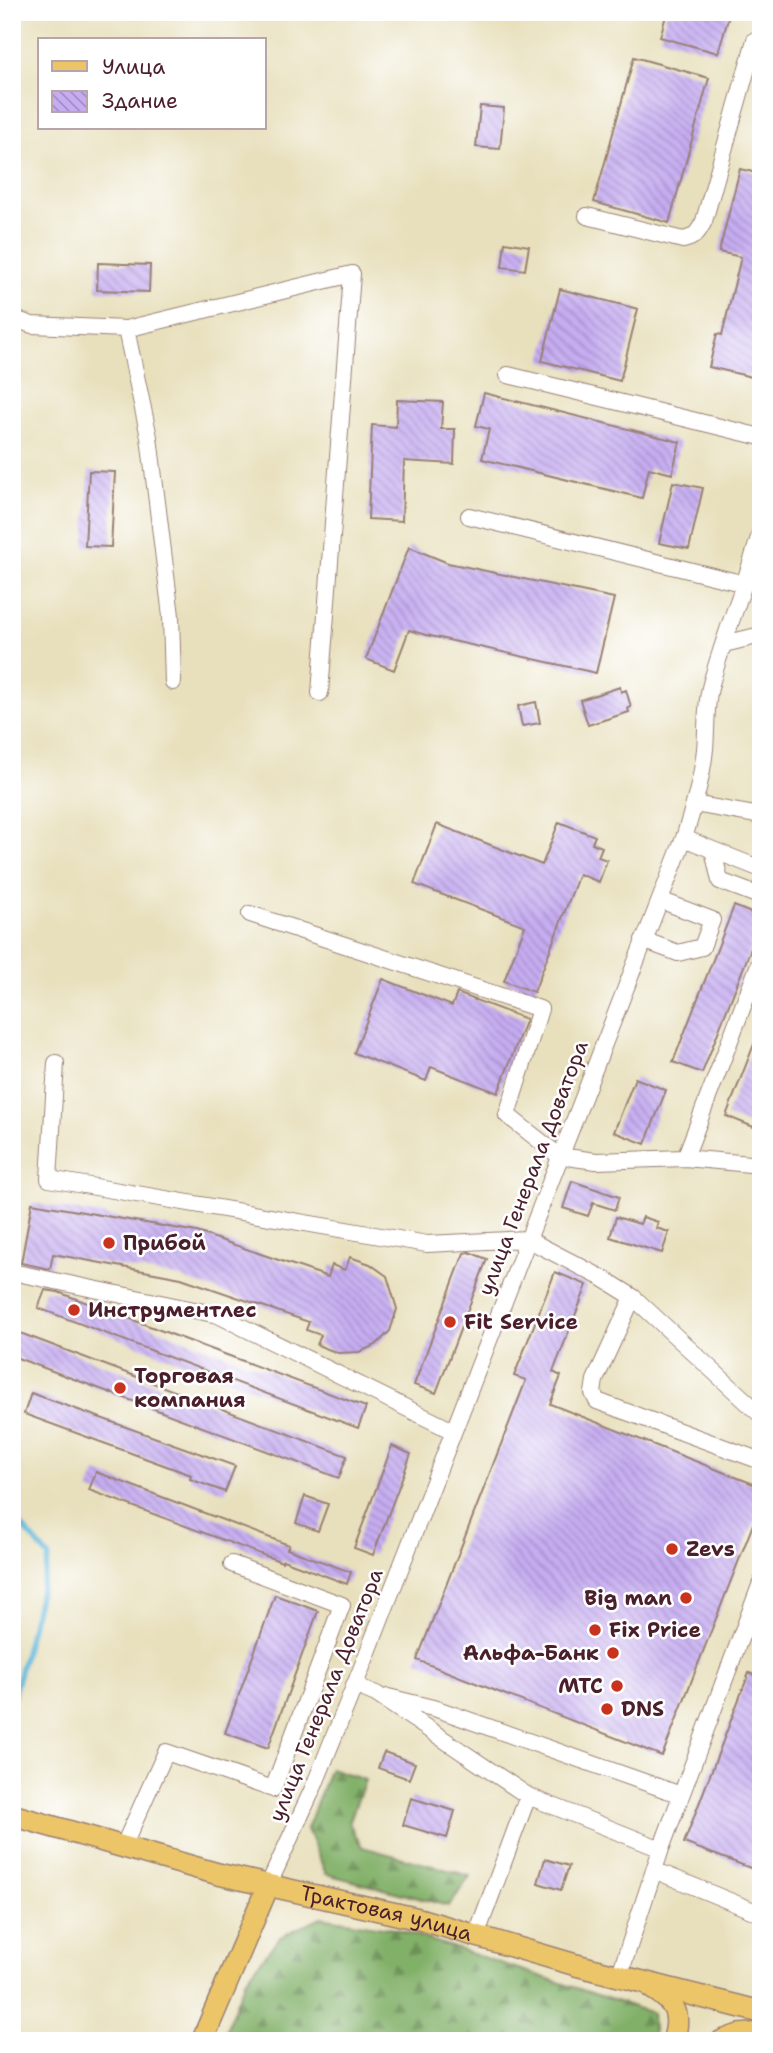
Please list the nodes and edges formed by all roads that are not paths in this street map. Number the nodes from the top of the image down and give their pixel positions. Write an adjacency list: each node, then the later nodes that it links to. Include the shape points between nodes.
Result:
1 (761, 37): 2 (street, via 755,40 698,232 683,240)
2 (587, 216)
3 (12, 318): 4 (street, via 32,325)
4 (126, 329): 12 (street, via 149,437 171,616); 13 (street, via 352,274)
5 (508, 375): 6 (street)
6 (761, 437)
7 (469, 516): 9 (street)
8 (761, 530): 9 (street, улица Генерала Доватора)
9 (745, 584): 11 (street, улица Генерала Доватора)
10 (761, 635): 11 (street)
11 (724, 644): 14 (street, улица Генерала Доватора, via 710,686)
12 (173, 682)
13 (320, 693)
14 (695, 804): 15 (street); 16 (street, улица Генерала Доватора)
15 (761, 816)
16 (684, 838): 17 (street); 20 (street, улица Генерала Доватора)
17 (713, 850): 18 (street); 19 (street, via 720,881 757,895)
18 (761, 869)
19 (761, 886)
20 (660, 900): 22 (street, улица Генерала Доватора); 22 (street, via 712,920 702,947 678,953)
21 (250, 914): 25 (street, via 540,1009 506,1115)
22 (643, 940): 25 (street, улица Генерала Доватора)
23 (761, 959): 26 (street)
24 (56, 1063): 28 (street, via 49,1179 427,1244)
25 (559, 1156): 26 (street, via 596,1161); 28 (street, улица Генерала Доватора)
26 (685, 1158): 27 (street)
27 (761, 1165)
28 (527, 1240): 30 (street); 32 (street, улица Генерала Доватора)
29 (12, 1272): 32 (street, via 218,1315)
30 (633, 1297): 31 (street); 33 (street, via 595,1380 597,1401)
31 (761, 1415)
32 (453, 1431): 36 (street, улица Генерала Доватора)
33 (761, 1461)
34 (232, 1564): 41 (street, via 342,1605 273,1789 166,1752)
35 (761, 1583): 38 (street)
36 (354, 1685): 37 (street); 44 (street, улица Генерала Доватора)
37 (376, 1694): 38 (street, via 437,1709); 39 (street)
38 (681, 1795): 42 (street)
39 (528, 1797): 42 (street); 46 (street)
40 (12, 1815): 41 (main road, Трактовая улица)
41 (122, 1847): 44 (main road, Трактовая улица)
42 (660, 1849): 43 (street)
43 (654, 1870): 45 (street); 47 (street)
44 (268, 1885): 46 (main road, Трактовая улица); 51 (main road)
45 (761, 1914)
46 (476, 1936): 47 (main road, Трактовая улица)
47 (619, 1977): 48 (main road, Трактовая улица)
48 (641, 1981): 49 (main road, Трактовая улица); 52 (main road, via 673,2006 677,2020)
49 (761, 2012)
50 (761, 2033): 53 (main road)
51 (202, 2041)
52 (673, 2041)
53 (722, 2041)

